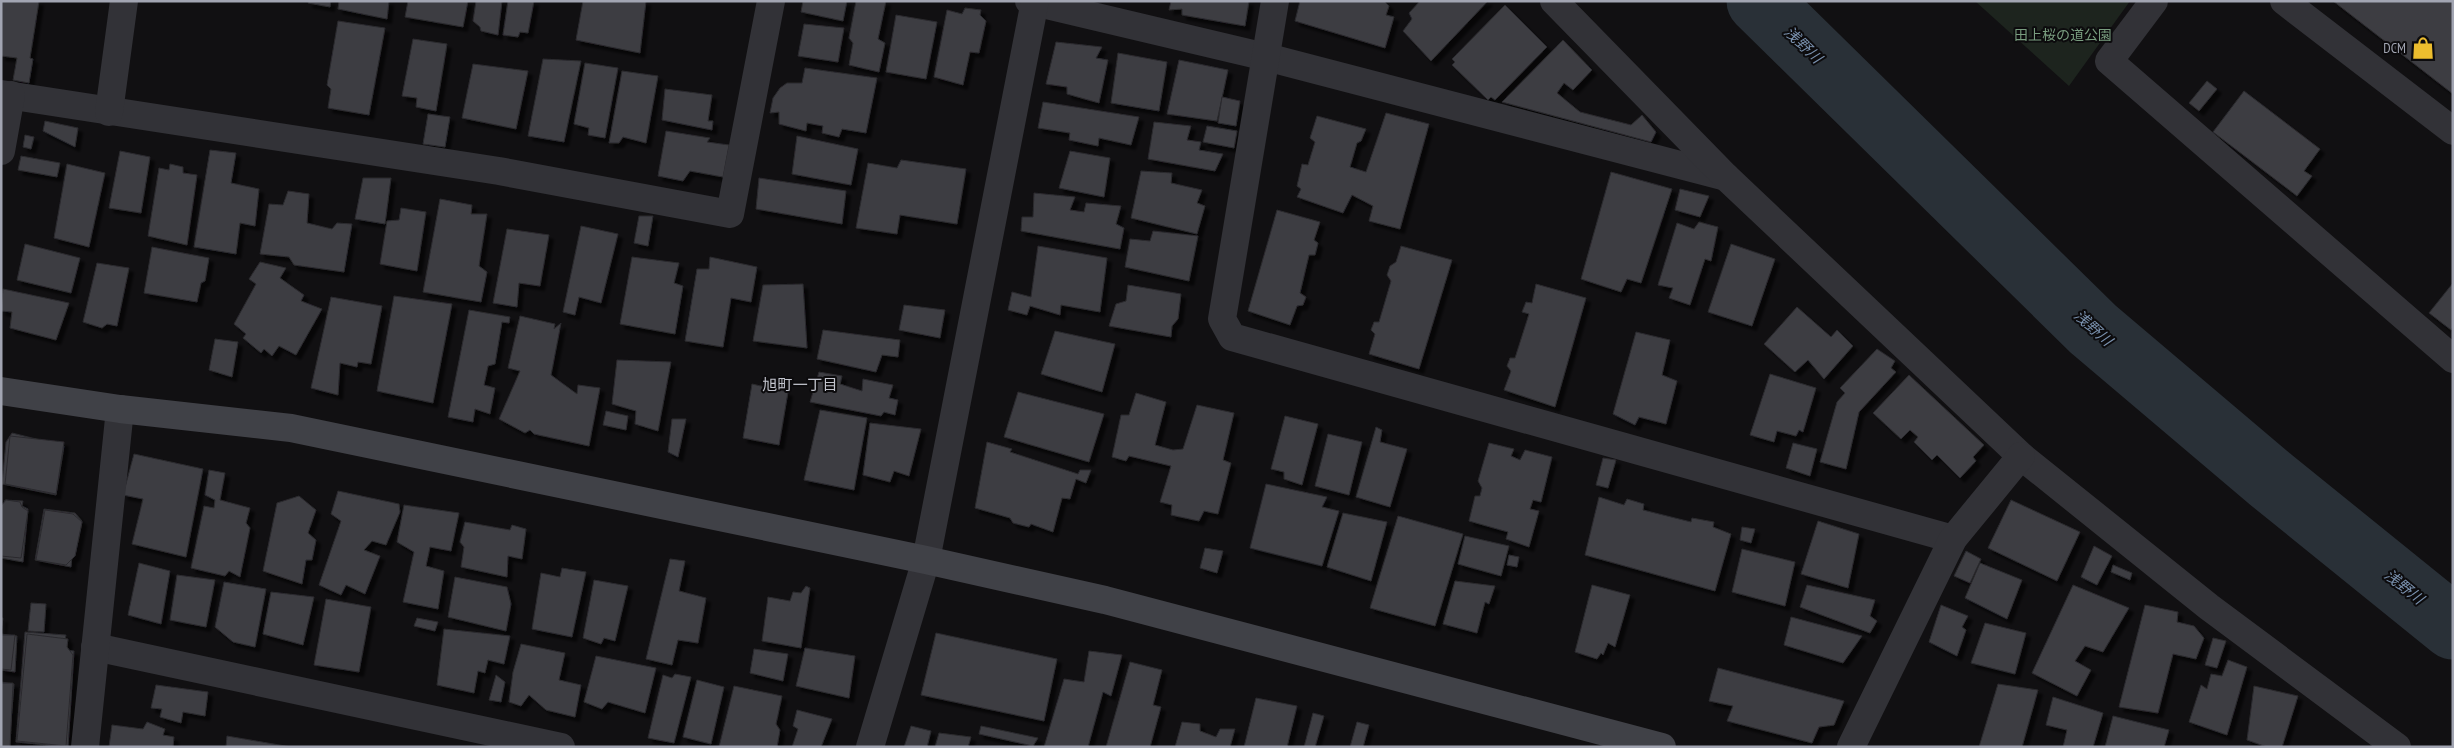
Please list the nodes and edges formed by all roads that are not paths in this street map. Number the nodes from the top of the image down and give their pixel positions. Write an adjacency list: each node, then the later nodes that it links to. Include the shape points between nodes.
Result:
1 (124, 1): 10 (street)
2 (771, 1): 10 (street, via 730,214 499,171)
3 (1275, 1): 8 (street)
4 (1554, 1): 13 (street)
5 (2154, 1): 14 (street, via 2108,61)
6 (2284, 1): 11 (street)
7 (1033, 2): 8 (street); 19 (street)
8 (1266, 57): 13 (street); 18 (street, via 1222,319 1232,337)
9 (6, 94): 10 (street); 12 (street)
10 (110, 112)
11 (2453, 132)
12 (1, 151)
13 (1726, 177): 17 (street)
14 (2453, 359)
15 (1, 391): 16 (street)
16 (120, 409): 19 (street, via 291,428); 20 (street)
17 (2021, 456): 18 (street); 26 (street, via 2209,607)
18 (1953, 539): 25 (street)
19 (926, 560): 23 (street); 24 (street, via 1105,600)
20 (96, 647): 21 (street); 22 (street)
21 (85, 747)
22 (560, 747)
23 (870, 747)
24 (1662, 747)
25 (1851, 747)
26 (2397, 747)

